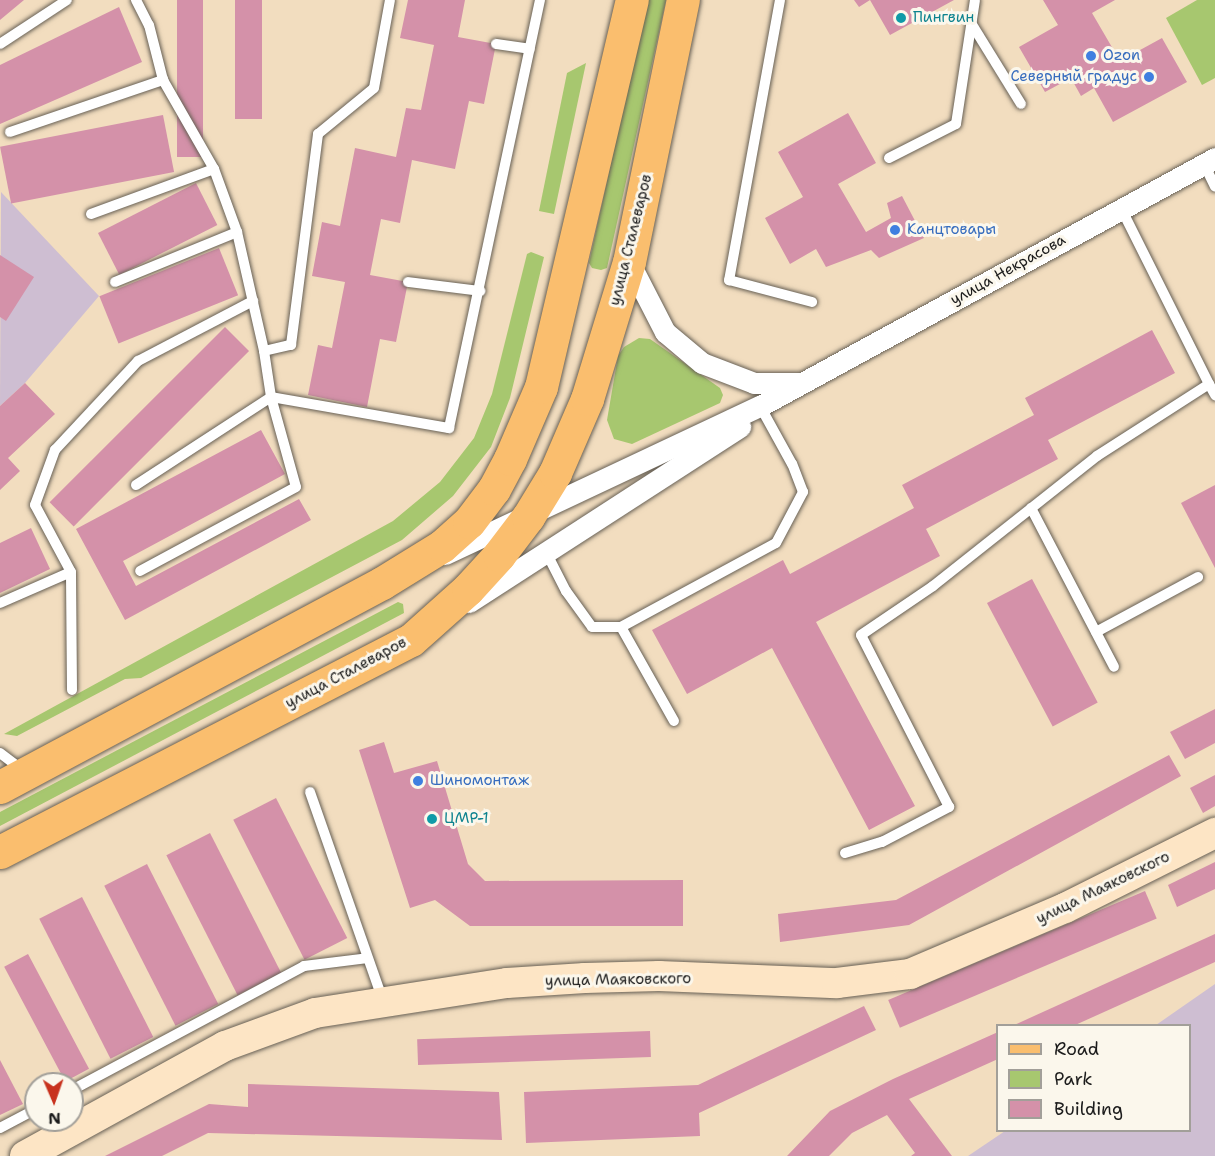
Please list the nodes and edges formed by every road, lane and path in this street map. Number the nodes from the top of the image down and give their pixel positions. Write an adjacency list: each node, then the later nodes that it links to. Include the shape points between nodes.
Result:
1 (66, 0): 10 (lane)
2 (136, 0): 13 (lane, via 149,25)
3 (390, 0): 29 (lane, via 374,88 318,135 291,345)
4 (540, 0): 12 (lane)
5 (632, 0): 42 (main road, via 541,387 527,425 494,489 469,522 442,546)
6 (683, 0): 23 (main road, улица Сталеваров)
7 (780, 0): 28 (lane, via 729,280)
8 (975, 0): 9 (lane)
9 (971, 23): 14 (lane); 16 (lane, via 956,124)
10 (0, 44)
11 (496, 44): 12 (lane)
12 (530, 49): 26 (lane)
13 (163, 80): 15 (lane); 18 (lane)
14 (1021, 104)
15 (10, 132)
16 (890, 158)
17 (1209, 161): 19 (lane); 20 (street, улица Некрасова)
18 (214, 169): 21 (lane); 22 (lane)
19 (1215, 187)
20 (1121, 208): 30 (street, улица Некрасова); 31 (lane)
21 (91, 214)
22 (237, 232): 24 (lane); 27 (lane)
23 (629, 262): 30 (street, via 665,332 702,363 754,382); 37 (main road, улица Сталеваров, via 587,399 555,473)
24 (115, 282)
25 (408, 282): 26 (lane)
26 (480, 291): 33 (lane, via 449,428)
27 (253, 301): 29 (lane); 40 (lane, via 138,361 55,450 35,506)
28 (812, 302)
29 (264, 351): 33 (lane)
30 (802, 383): 34 (street, улица Некрасова)
31 (1209, 384): 32 (lane); 36 (lane, via 1097,456)
32 (1215, 395)
33 (271, 397): 35 (lane); 39 (lane, via 296,487)
34 (761, 409): 37 (street); 38 (street); 44 (lane, via 803,492 776,543)
35 (136, 485)
36 (1031, 508): 45 (lane); 55 (lane, via 933,586 861,635 949,807 882,842)
37 (528, 517): 42 (street); 46 (main road, улица Сталеваров, via 468,589)
38 (546, 552): 44 (lane, via 566,591 592,627); 46 (street)
39 (140, 571)
40 (71, 572): 43 (lane); 48 (lane)
41 (1198, 577): 45 (lane)
42 (382, 583): 51 (main road)
43 (0, 603)
44 (621, 627): 49 (lane)
45 (1096, 632): 47 (lane)
46 (411, 640): 54 (main road, улица Сталеваров)
47 (1114, 667)
48 (72, 690)
49 (674, 722)
50 (0, 753): 51 (lane)
51 (13, 780)
52 (310, 792): 56 (lane)
53 (1215, 833): 57 (main road, улица Маяковского, via 1065,908 910,974 837,984 659,976 585,978 507,983)
54 (0, 852)
55 (845, 853)
56 (368, 958): 57 (lane); 58 (lane, via 304,966)
57 (383, 1001): 61 (main road, улица Маяковского, via 315,1013 225,1046)
58 (84, 1084)
59 (24, 1115): 60 (lane)
60 (0, 1128)
61 (25, 1156)

